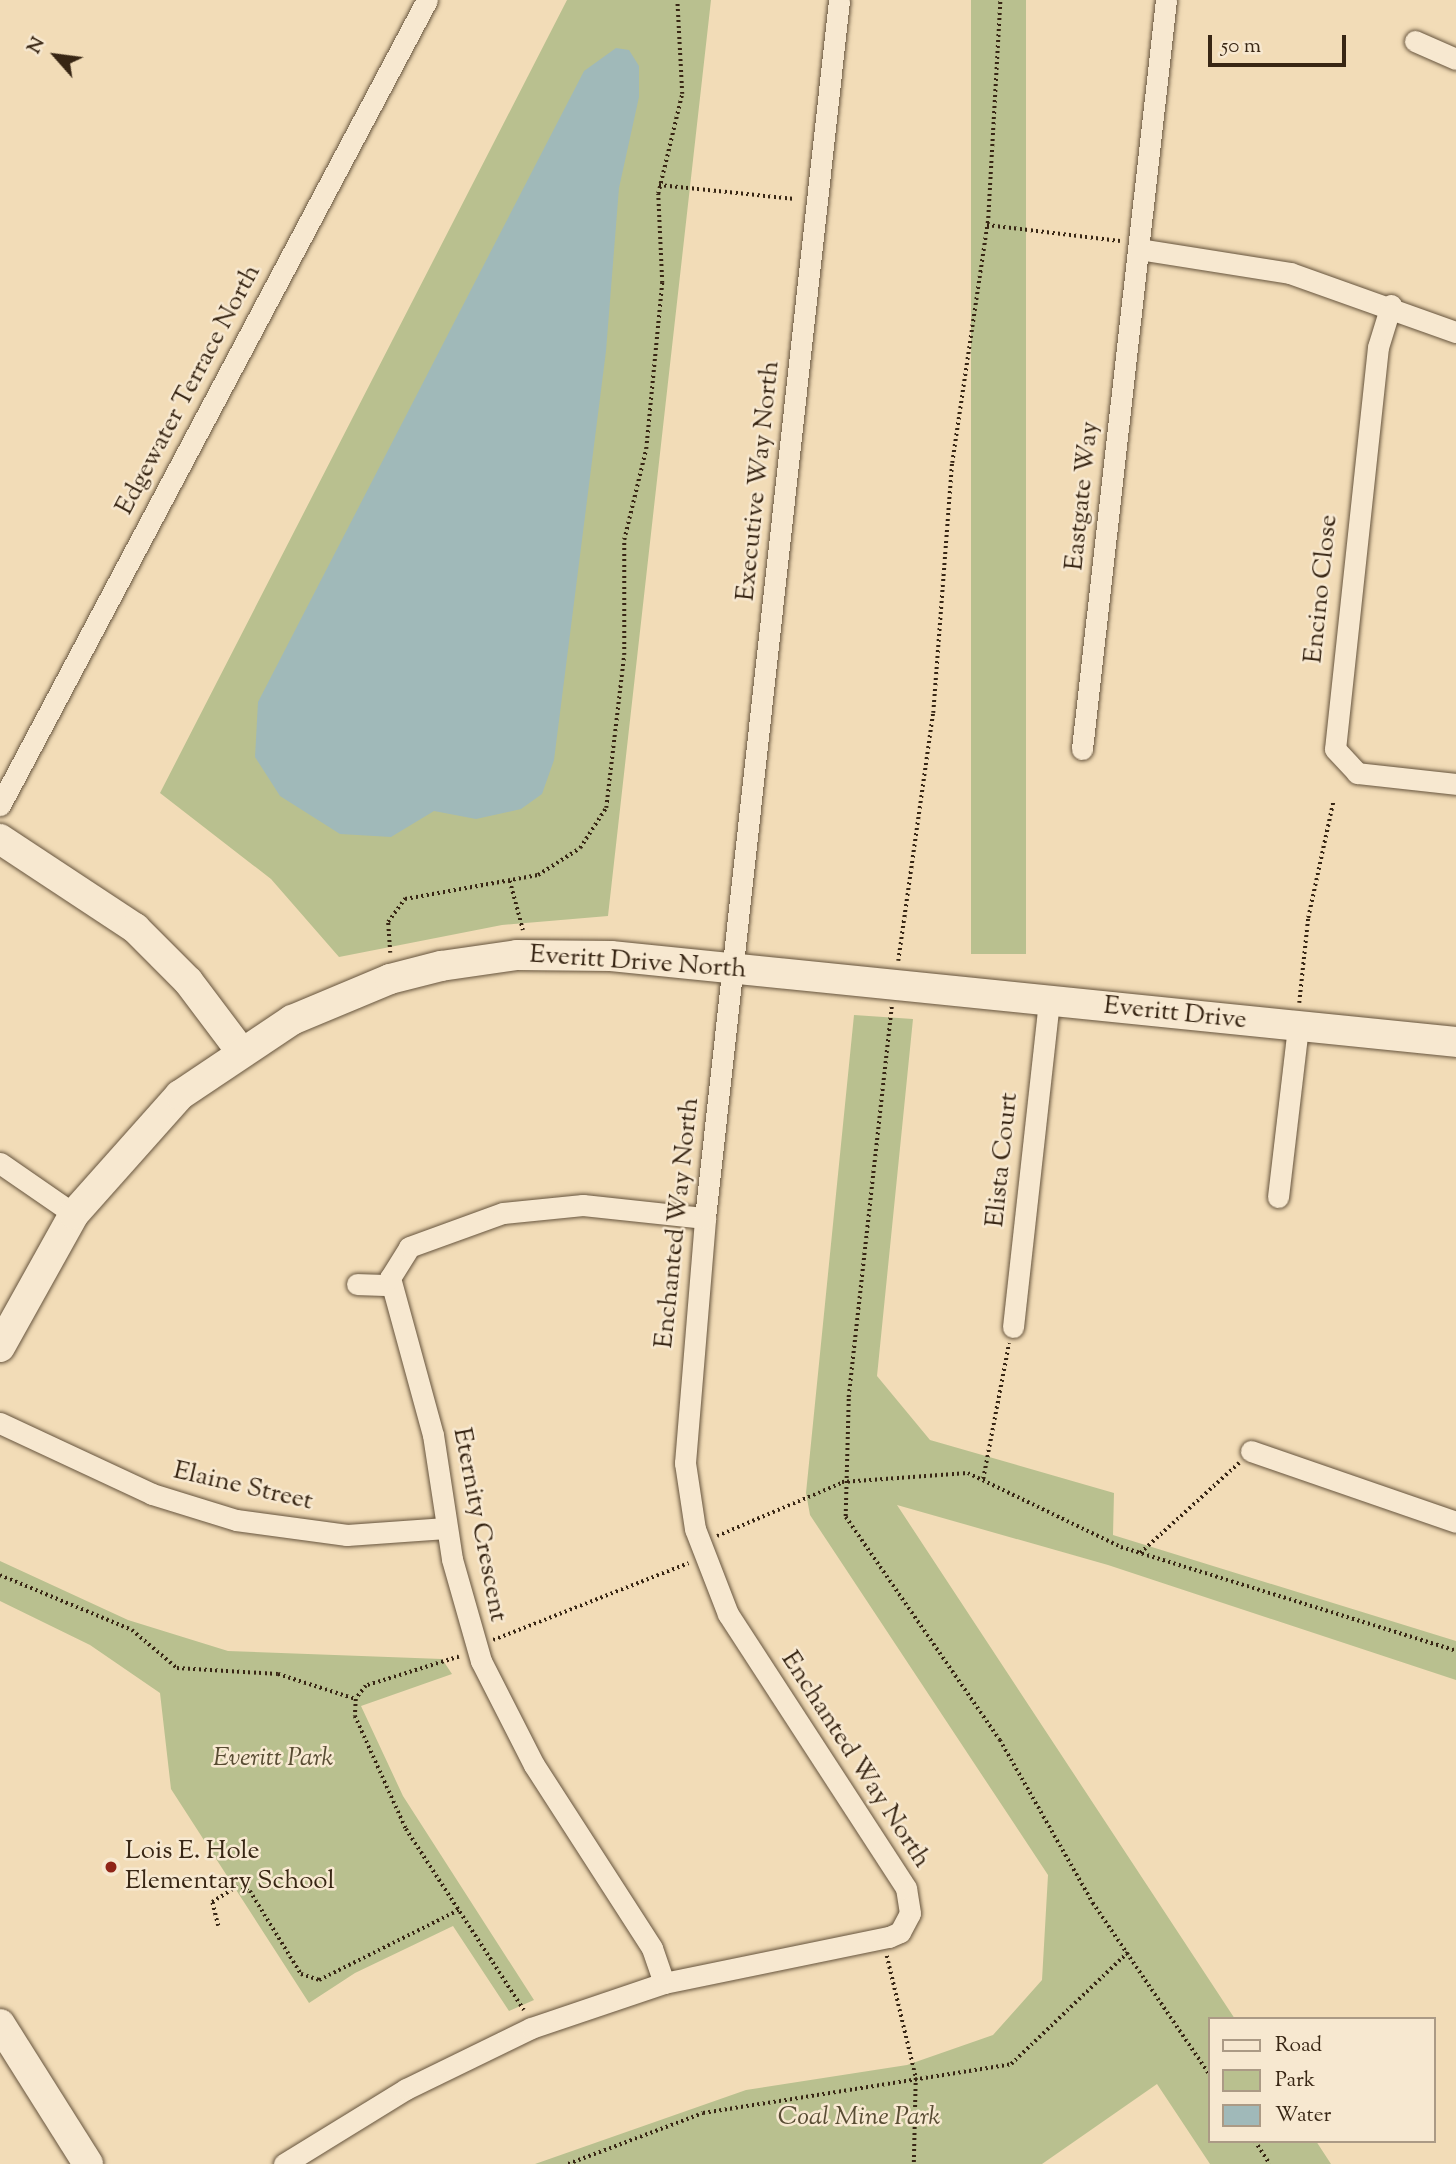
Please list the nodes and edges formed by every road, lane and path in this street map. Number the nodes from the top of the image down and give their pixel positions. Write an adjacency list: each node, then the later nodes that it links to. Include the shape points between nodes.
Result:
1 (427, 0): 17 (street, Edgewater Terrace North)
2 (677, 0): 8 (path, via 682,94)
3 (839, 0): 22 (street, Executive Way North)
4 (1000, 0): 10 (path)
5 (1166, 0): 11 (street, Eastgate Way)
6 (1415, 41): 7 (street)
7 (1456, 59)
8 (659, 185): 9 (path); 19 (path, via 662,284 646,449 624,540 624,655 611,786 601,821 579,848 538,875)
9 (795, 199)
10 (987, 225): 11 (path); 23 (path, via 952,463 933,713)
11 (1133, 245): 12 (street, via 1290,273); 14 (street, Eastgate Way)
12 (1391, 305): 13 (street); 15 (street, Encino Close, via 1378,347 1335,749 1357,773)
13 (1456, 332)
14 (1082, 749)
15 (1456, 784)
16 (1333, 802): 25 (path, via 1308,918)
17 (0, 806)
18 (0, 839): 27 (street, via 135,928 188,981)
19 (510, 881): 20 (path); 21 (path, via 405,899 388,922)
20 (523, 930)
21 (390, 953)
22 (734, 968): 23 (street, Everitt Drive North); 27 (street, Everitt Drive North, via 581,954 467,961 354,992); 31 (street, Enchanted Way North)
23 (895, 982): 24 (street, Everitt Drive); 40 (path)
24 (1049, 1000): 25 (street, Everitt Drive); 34 (street, Elista Court)
25 (1298, 1027): 26 (street, Everitt Drive); 29 (street)
26 (1456, 1042)
27 (240, 1050): 30 (street, Everitt Drive North, via 180,1095)
28 (0, 1163): 30 (street)
29 (1278, 1197)
30 (74, 1214): 35 (street, Everitt Drive North)
31 (705, 1218): 33 (street, via 583,1205 503,1213 409,1247 396,1259); 55 (street, Enchanted Way North, via 685,1432 695,1529 728,1614 906,1888 910,1913 900,1931 889,1937)
32 (357, 1284): 33 (street)
33 (390, 1285): 42 (street, Eternity Crescent, via 433,1435)
34 (1013, 1327): 39 (path)
35 (0, 1347)
36 (0, 1423): 42 (street, Elaine Street, via 152,1494 236,1520 348,1535)
37 (1251, 1451): 41 (street)
38 (1227, 1474): 44 (path)
39 (983, 1479): 40 (path, via 968,1473); 44 (path)
40 (842, 1482): 43 (path); 54 (path, via 846,1517 999,1740)
41 (1456, 1522)
42 (446, 1528): 55 (street, Eternity Crescent, via 464,1608 497,1699 652,1948)
43 (712, 1538)
44 (1140, 1553): 48 (path)
45 (690, 1563): 47 (path)
46 (0, 1575): 50 (path, via 132,1630 177,1668 278,1674)
47 (488, 1642)
48 (1456, 1651)
49 (464, 1655): 50 (path, via 366,1686)
50 (356, 1699): 51 (path, via 355,1716 396,1812)
51 (461, 1909): 52 (path, via 319,1980 301,1974 250,1891 236,1887 212,1902); 56 (path)
52 (218, 1926)
53 (886, 1953): 59 (path)
54 (1128, 1953): 58 (path); 59 (path, via 1011,2064)
55 (664, 1983): 62 (street, Enchanted Way North, via 475,2053)
56 (526, 2015)
57 (0, 2024): 61 (street)
58 (1208, 2073)
59 (916, 2078): 63 (path, via 703,2113); 64 (path)
60 (1256, 2143): 65 (path)
61 (88, 2164)
62 (284, 2164)
63 (568, 2164)
64 (914, 2164)
65 (1270, 2164)

